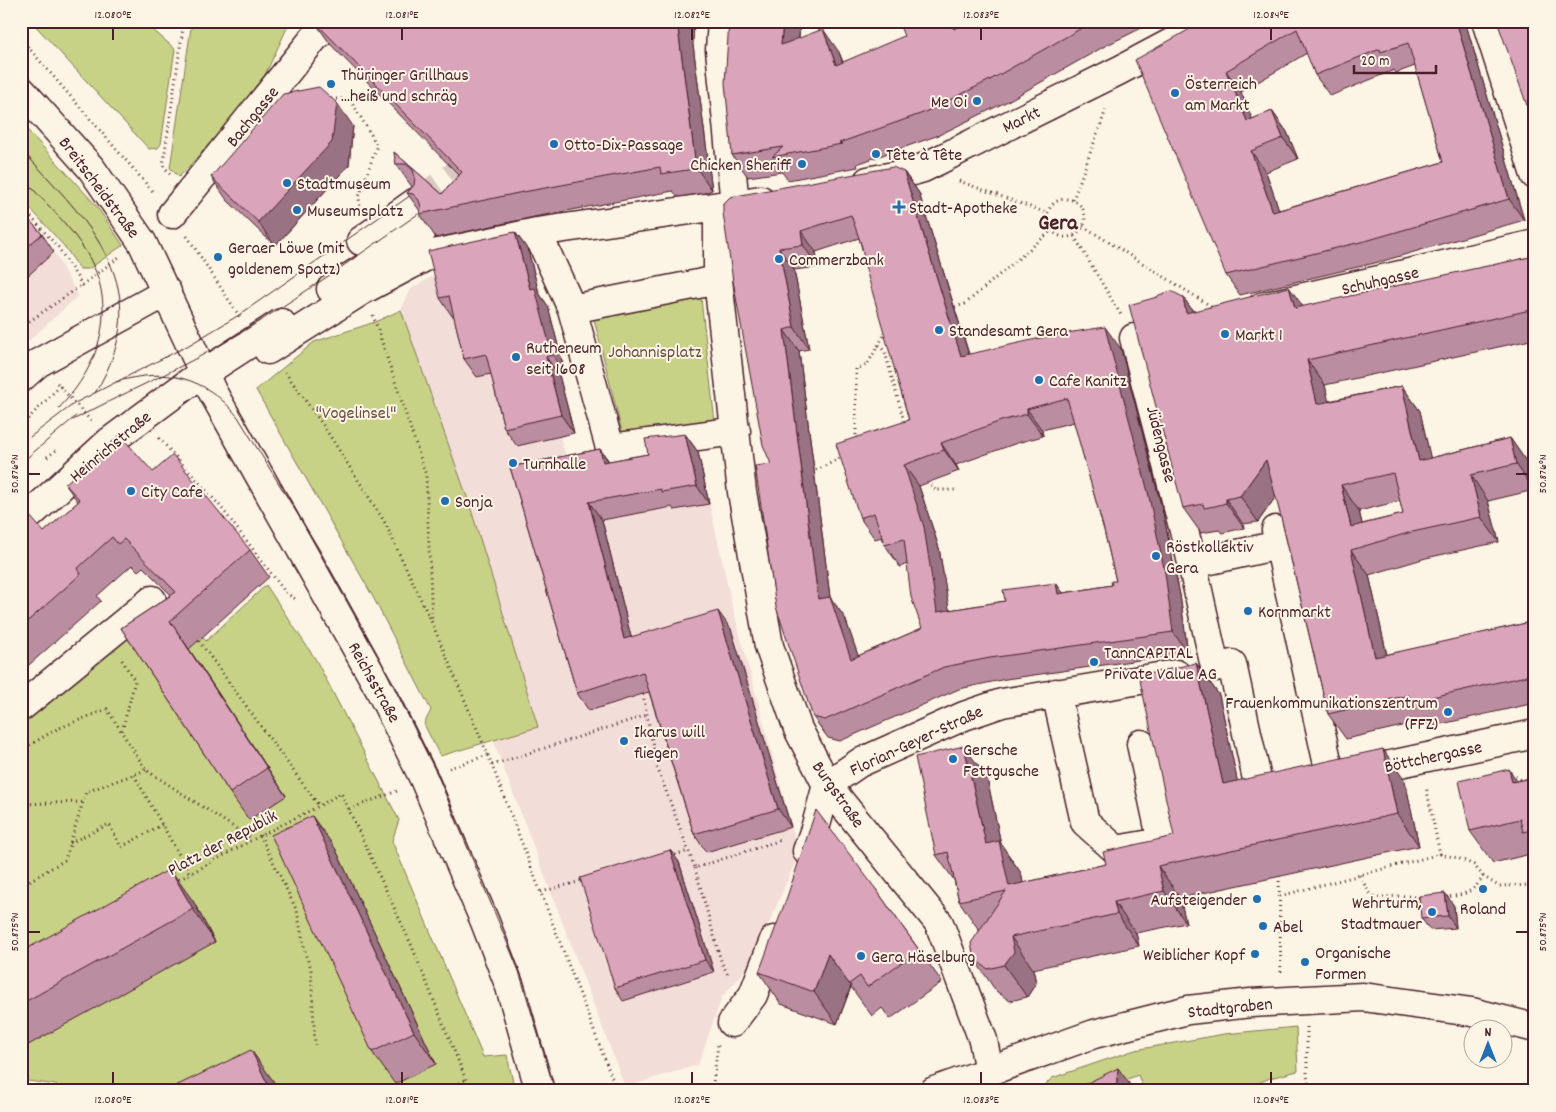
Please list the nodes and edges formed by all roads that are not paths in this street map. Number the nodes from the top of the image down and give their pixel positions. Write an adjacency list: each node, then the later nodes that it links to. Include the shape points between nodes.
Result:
1 (335, 21): 11 (street, Bachgasse, via 315,37)
2 (722, 21): 10 (street, via 720,50)
3 (1212, 21): 7 (street, Markt, via 923,168)
4 (1486, 21): 6 (street)
5 (21, 90): 17 (street, Breitscheidstraße, via 90,168 142,242)
6 (1535, 175)
7 (841, 186)
8 (783, 196): 10 (street)
9 (416, 202): 13 (street)
10 (735, 204): 12 (street); 16 (street, via 718,222)
11 (172, 214)
12 (537, 232): 14 (street); 18 (street)
13 (362, 241)
14 (425, 243): 21 (street, via 363,290); 21 (street, via 376,259)
15 (1535, 244): 19 (street, Schuhgasse)
16 (718, 280): 18 (street); 24 (street)
17 (167, 292): 22 (street, Reichsstraße); 23 (street, via 38,363)
18 (572, 309): 24 (street, via 610,448)
19 (1225, 315)
20 (1134, 338): 26 (street, Jüdengasse)
21 (269, 353): 22 (street, Heinrichstraße)
22 (203, 375): 25 (street, Heinrichstraße, via 109,442); 40 (street, Reichsstraße, via 407,743 510,987)
23 (21, 378)
24 (736, 432): 34 (street, Burgstraße, via 742,492 769,646 798,729)
25 (21, 523)
26 (1190, 557): 28 (street); 33 (street, via 1277,538)
27 (152, 600): 30 (street)
28 (1215, 667): 29 (street, Florian-Geyer-Straße); 33 (street, via 1232,664 1260,793)
29 (1056, 693): 32 (street, via 1085,822 1116,850 1162,842); 34 (street, Florian-Geyer-Straße, via 1002,703 964,716 859,763)
30 (21, 707)
31 (1535, 734): 33 (street, Böttchergasse)
32 (1141, 744)
33 (1331, 778)
34 (827, 785): 35 (street); 39 (street, Burgstraße, via 939,923 983,1040)
35 (798, 876)
36 (781, 922): 37 (street, via 753,995)
37 (732, 1022)
38 (1535, 1028): 39 (street, Stadtgraben, via 1472,1012 1363,997 1251,1003 1188,1010 1094,1034)
39 (989, 1072): 41 (street, Stadtgraben)
40 (540, 1091)
41 (934, 1091)

